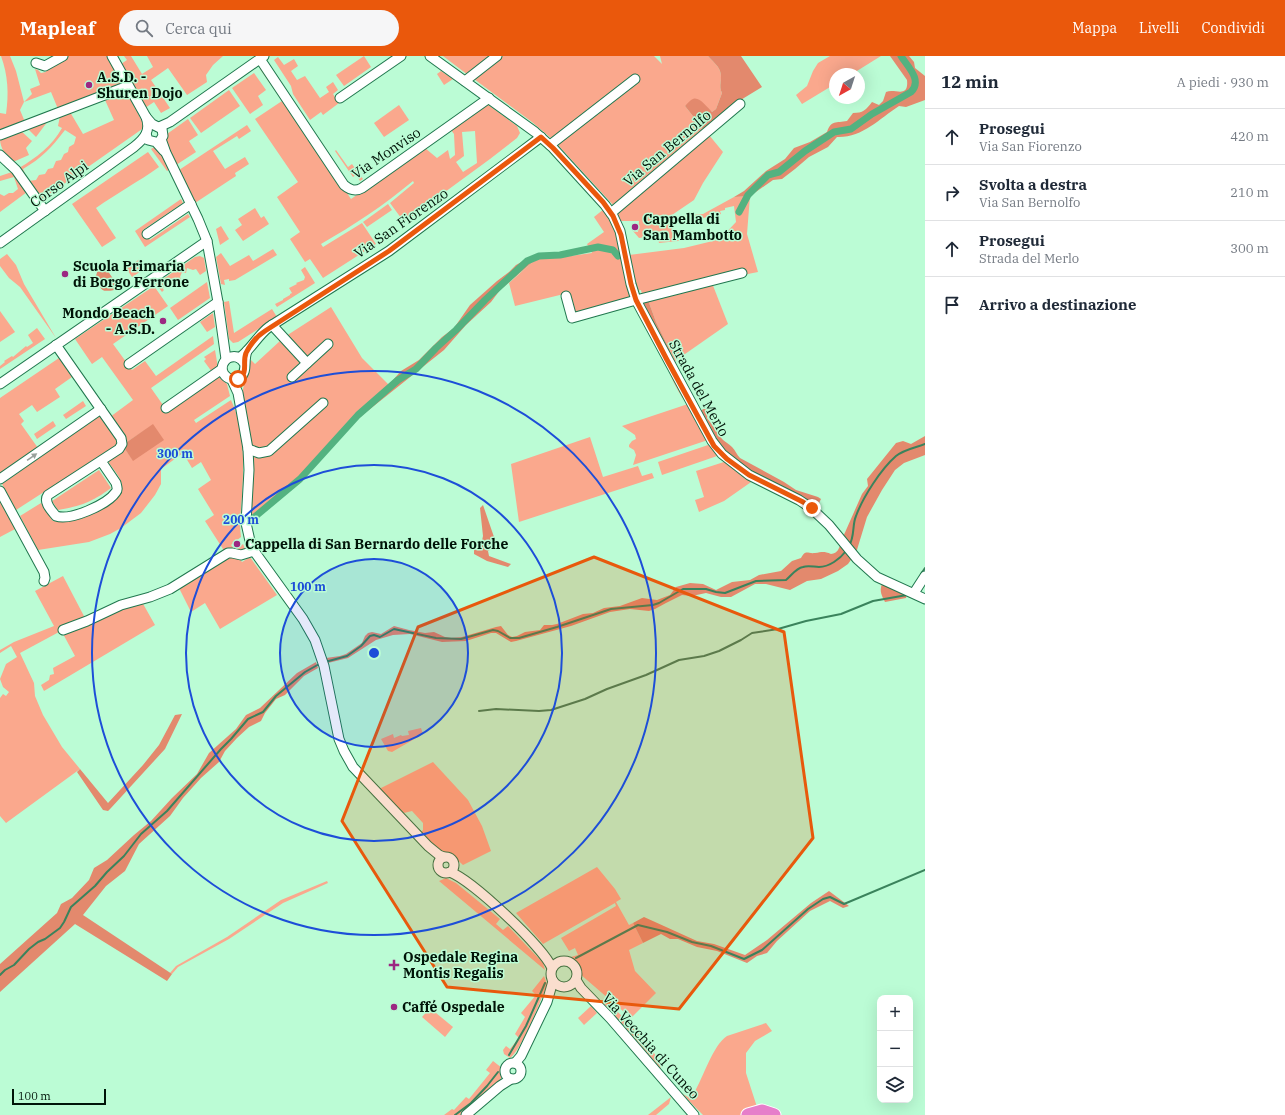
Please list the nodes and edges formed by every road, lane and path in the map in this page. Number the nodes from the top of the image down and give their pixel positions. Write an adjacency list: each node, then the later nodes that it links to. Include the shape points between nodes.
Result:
1 (63, 56): 7 (street, via 45,66)
2 (112, 56): 10 (street)
3 (401, 56): 11 (street)
4 (430, 56): 9 (street)
5 (497, 56): 9 (street)
6 (262, 57): 12 (street, Via Monviso, via 344,185 350,190 362,188); 14 (street, Corso Alpi)
7 (36, 63)
8 (635, 79): 17 (street)
9 (465, 82): 12 (street)
10 (128, 86): 14 (street); 15 (street)
11 (340, 98)
12 (489, 98): 16 (street)
13 (740, 104): 21 (street, Via San Bernolfo)
14 (155, 134): 19 (street); 20 (street, Corso Alpi)
15 (0, 135)
16 (541, 137): 17 (street); 29 (street, Via San Fiorenzo, via 389,251)
17 (550, 145): 21 (street)
18 (0, 155): 20 (street, via 16,170)
19 (191, 204): 22 (street); 23 (street)
20 (45, 210): 24 (street, Corso Alpi)
21 (611, 213): 27 (street, via 621,235)
22 (147, 234)
23 (207, 241): 28 (street); 31 (street)
24 (0, 243)
25 (742, 273): 27 (street)
26 (566, 296): 27 (street, via 572,318)
27 (636, 300): 49 (street, Strada del Merlo, via 718,449 749,475 812,508 854,555 880,579)
28 (218, 302): 32 (street, via 225,344); 34 (street)
29 (272, 326): 32 (street, Via San Fiorenzo); 33 (street)
30 (328, 344): 33 (street)
31 (56, 345): 38 (street); 41 (street)
32 (235, 359): 35 (street, via 222,364); 37 (street, via 245,372)
33 (307, 363): 36 (street)
34 (129, 364)
35 (220, 372): 37 (street, via 228,379); 40 (street)
36 (292, 377)
37 (236, 379): 42 (street)
38 (0, 384)
39 (323, 403): 42 (street, via 269,451 259,453)
40 (166, 408)
41 (101, 409): 43 (street, via 121,438 122,444); 44 (street, one-way to 41)
42 (248, 449): 46 (street, via 246,523 247,534)
43 (101, 460): 43 (street, via 47,497 46,502 56,516 82,513 115,494 116,482)
44 (0, 479)
45 (0, 491): 48 (street, via 44,572)
46 (254, 551): 51 (street, via 241,555 228,553 170,589 150,598 121,605); 52 (street, via 303,618 315,640 323,662 337,732 348,759 358,774 439,855)
47 (925, 576): 49 (street)
48 (44, 581)
49 (914, 593): 50 (street, Strada del Merlo)
50 (925, 599)
51 (63, 630)
52 (441, 860): 53 (street, via 451,858); 53 (street, via 438,866 441,872)
53 (452, 870): 54 (street, via 507,917)
54 (555, 966): 55 (street, via 551,975); 56 (street, via 564,961 573,965 577,975)
55 (553, 982): 56 (street, Via Vecchia di Cuneo); 57 (street)
56 (569, 984): 57 (street, via 552,994); 61 (street, Via Vecchia di Cuneo, via 587,995 610,1018)
57 (547, 1002): 58 (street)
58 (518, 1062): 59 (street, via 507,1066 505,1070); 59 (street, via 522,1073 520,1076 514,1080)
59 (508, 1077): 60 (street)
60 (466, 1115)
61 (694, 1115)
62 (748, 1115): 63 (highway, via 762,1111)
63 (774, 1115)

